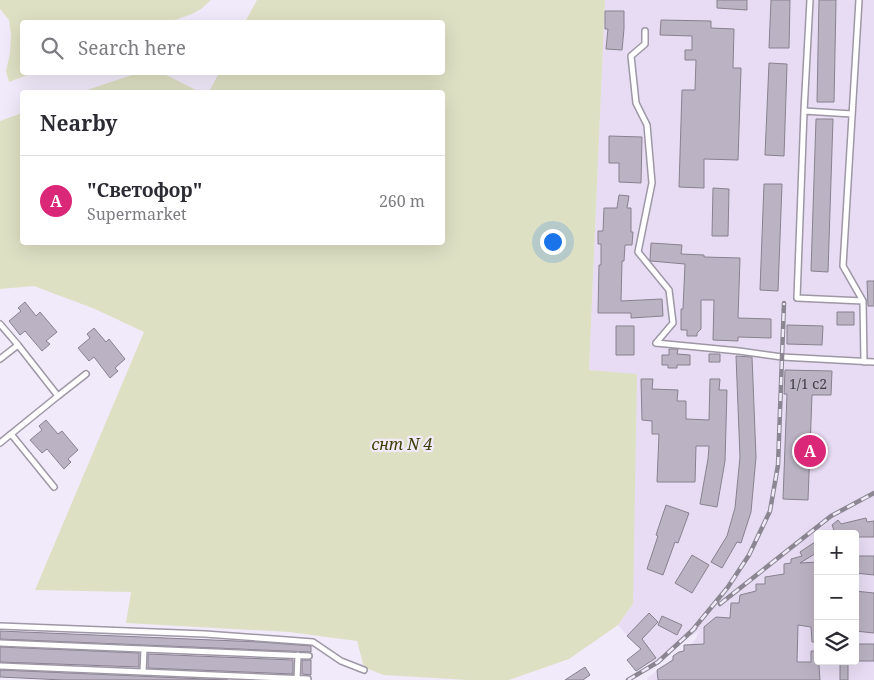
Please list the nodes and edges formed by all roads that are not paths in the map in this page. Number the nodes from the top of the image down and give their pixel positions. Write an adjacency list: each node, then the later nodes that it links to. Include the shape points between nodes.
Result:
1 (810, 0): 4 (lane)
2 (859, 0): 5 (lane)
3 (645, 31): 10 (lane, via 646,44 631,56 636,103 647,125 652,183 638,252 669,290 673,323 656,343)
4 (804, 111): 5 (lane); 6 (lane, via 797,298)
5 (852, 114): 6 (lane, via 843,266)
6 (863, 302): 10 (lane)
7 (0, 324): 8 (lane)
8 (18, 346): 9 (lane); 13 (lane)
9 (0, 360)
10 (864, 362): 11 (lane)
11 (874, 362)
12 (86, 374): 13 (lane)
13 (58, 396): 14 (lane)
14 (11, 434): 15 (lane); 16 (lane)
15 (0, 443)
16 (54, 487)
17 (0, 626): 23 (lane, via 314,642 341,661)
18 (0, 643): 19 (lane)
19 (144, 649): 20 (lane); 24 (lane)
20 (298, 656): 21 (lane); 25 (lane)
21 (309, 656)
22 (0, 666): 24 (lane)
23 (364, 670)
24 (143, 672): 25 (lane)
25 (297, 678): 26 (lane)
26 (308, 679)

